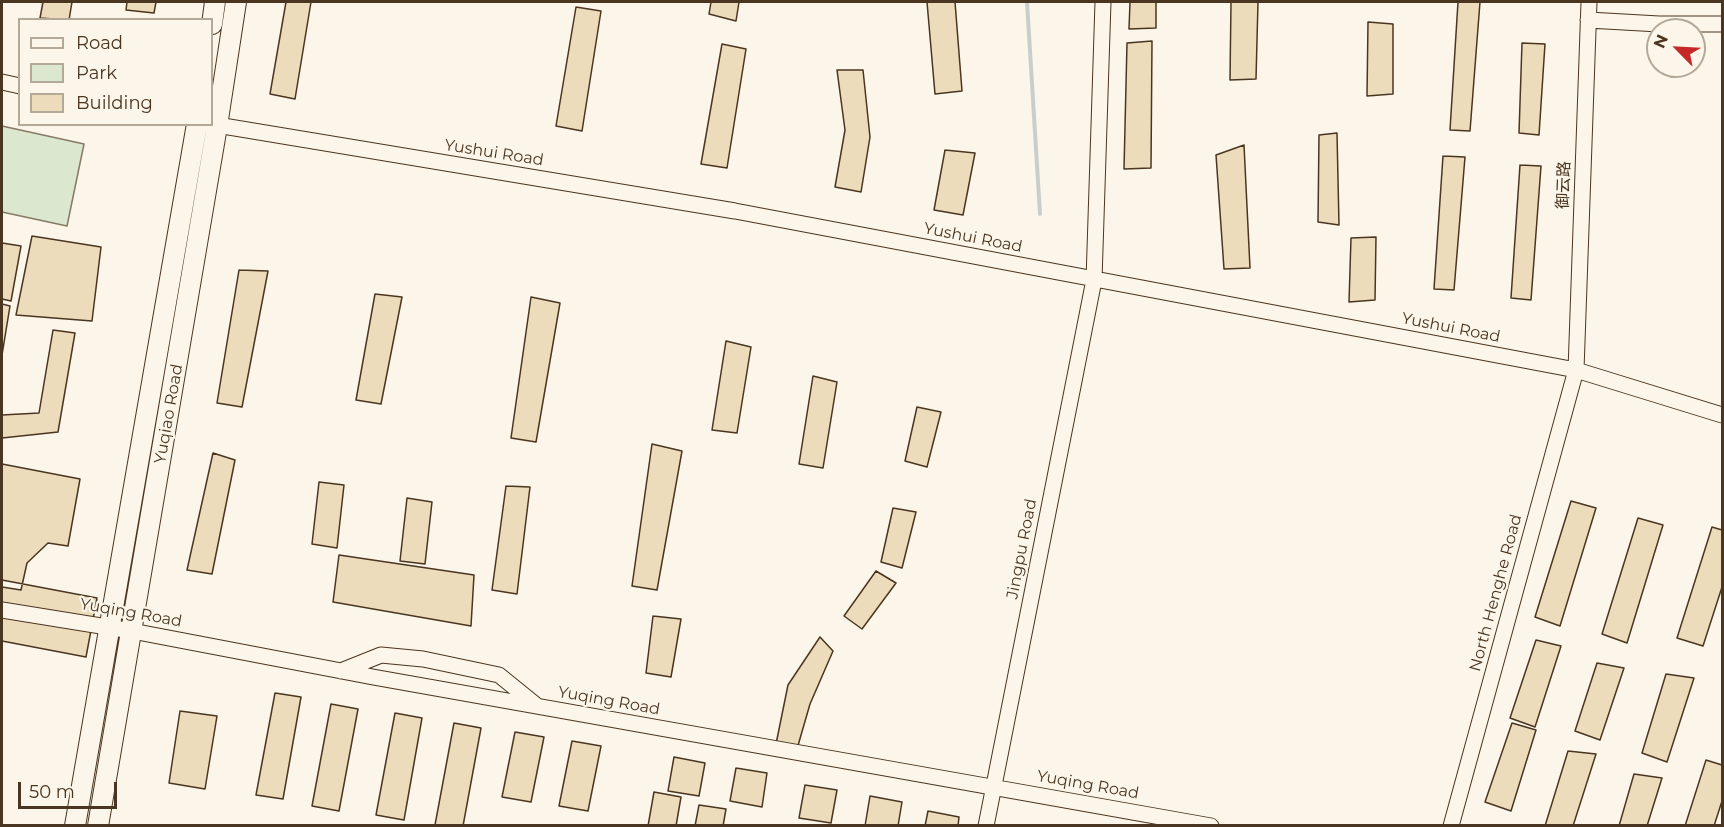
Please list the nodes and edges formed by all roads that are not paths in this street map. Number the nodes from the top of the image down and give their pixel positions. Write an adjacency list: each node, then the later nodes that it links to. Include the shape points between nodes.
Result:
1 (215, 2): 5 (main road)
2 (236, 2): 10 (main road, Yuqiao Road)
3 (1103, 2): 12 (street, Jingpu Road)
4 (1589, 2): 6 (street, 御云路)
5 (213, 18)
6 (1588, 20): 7 (street); 13 (street, 御云路)
7 (1722, 24)
8 (2, 82): 9 (street)
9 (18, 86)
10 (214, 125): 12 (street, Yushui Road, via 735,211); 17 (main road, Yuqiao Road)
11 (197, 126): 16 (main road, Yuqiao Road)
12 (1094, 280): 13 (street, Yushui Road); 20 (street, Jingpu Road)
13 (1576, 370): 14 (street, Yushui Road); 25 (street, North Henghe Road)
14 (1722, 415)
15 (2, 610): 16 (street, Yuqing Road)
16 (110, 627): 17 (street, Yuqing Road); 21 (main road, Yuqiao Road)
17 (132, 631): 18 (street, Yuqing Road); 22 (main road, Yuqiao Road)
18 (339, 671): 19 (street, Yuqing Road); 19 (street, via 381,656 423,659 499,675)
19 (538, 707): 20 (street, Yuqing Road)
20 (993, 787): 23 (street, Jingpu Road); 24 (street, Yuqing Road)
21 (75, 825)
22 (98, 825)
23 (986, 825)
24 (1211, 825)
25 (1451, 825)

